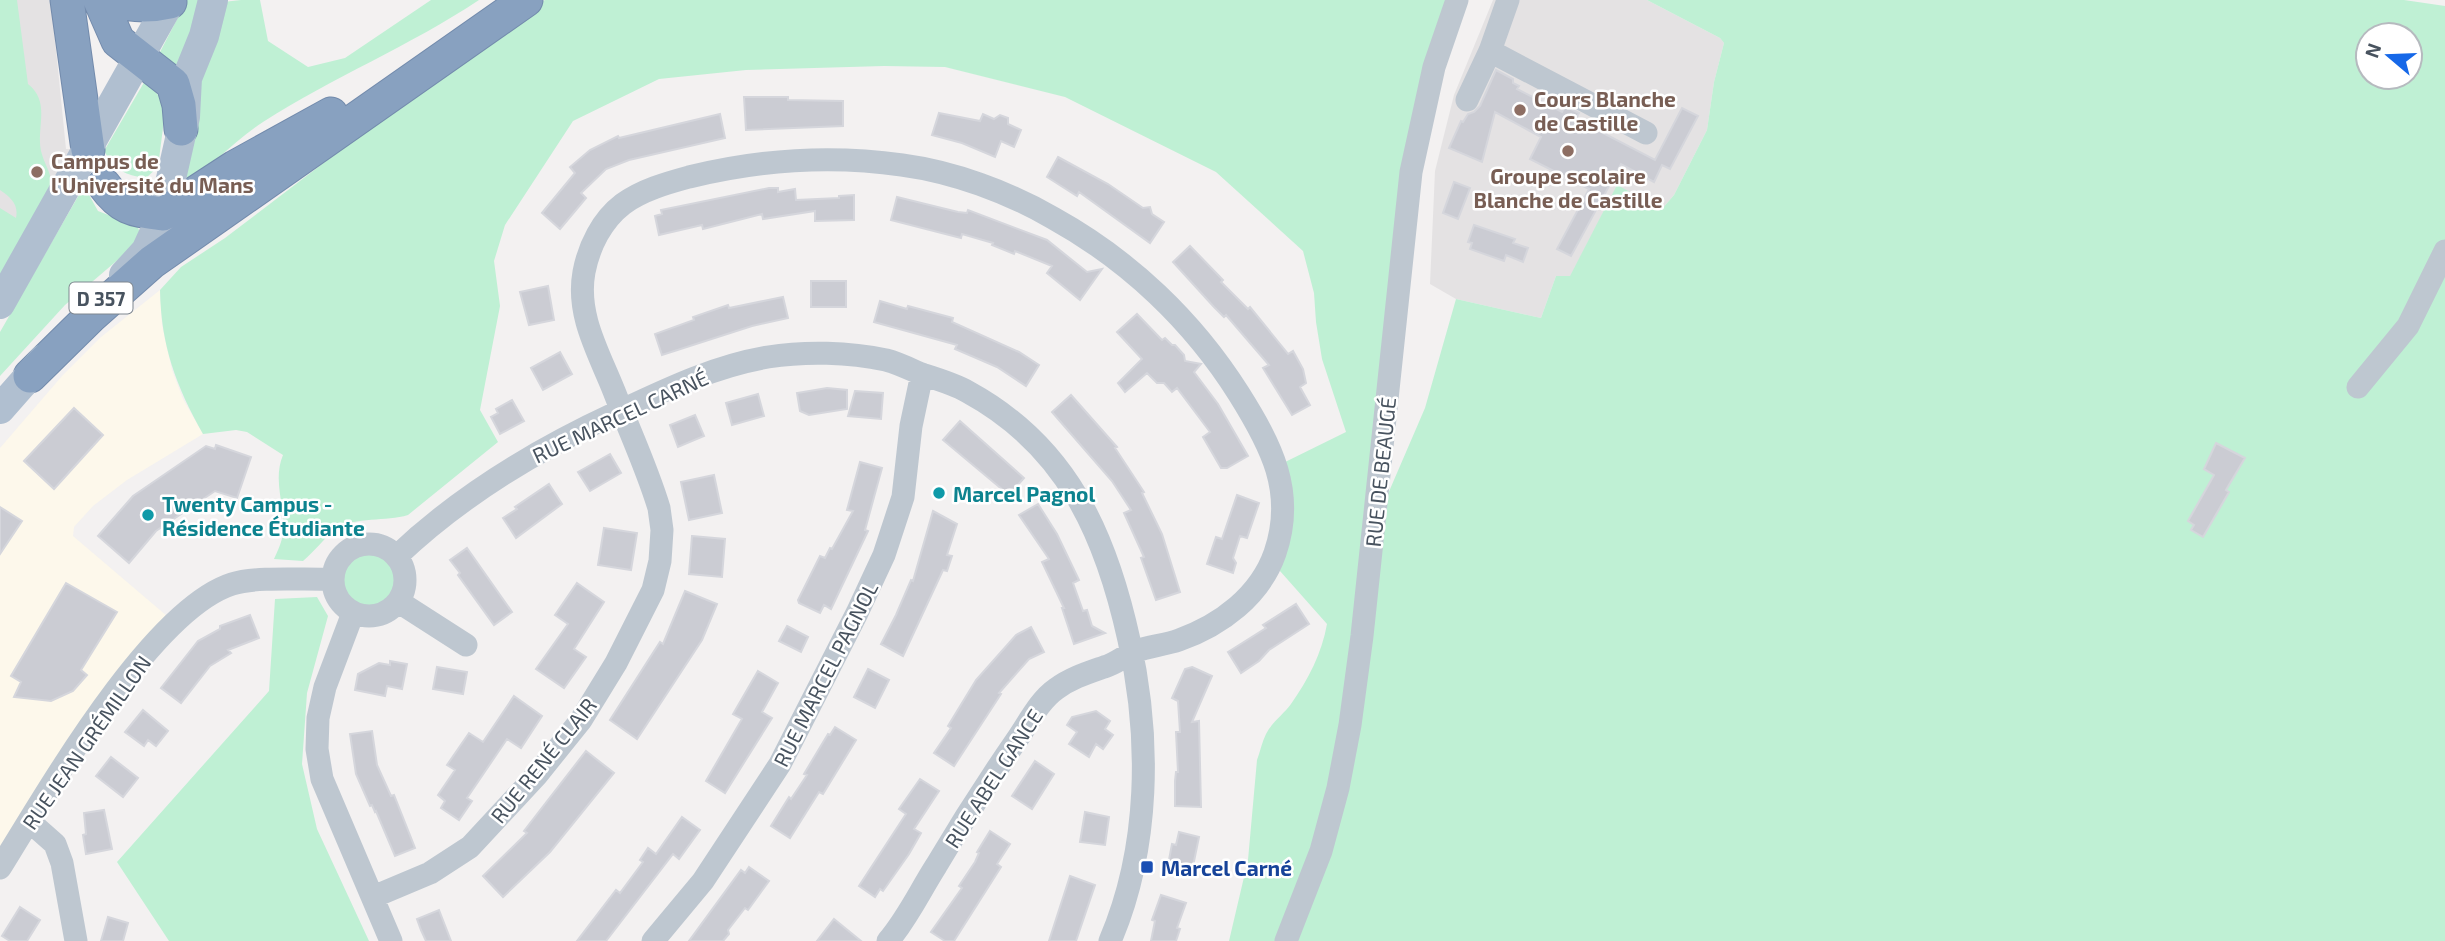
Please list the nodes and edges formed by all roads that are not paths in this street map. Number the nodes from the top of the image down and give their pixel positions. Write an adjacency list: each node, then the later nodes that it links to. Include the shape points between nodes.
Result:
1 (67, 0): 15 (highway)
2 (100, 0): 11 (highway, via 110,29)
3 (110, 0): 9 (highway, via 133,6)
4 (212, 0): 13 (main road, D 357, via 187,78)
5 (514, 0): 17 (highway, via 321,120)
6 (526, 0): 21 (highway, via 152,262)
7 (1457, 0): 39 (street, RUE DE BEAUGÉ, via 1434,67 1411,172 1350,725 1321,852)
8 (1508, 0): 10 (street)
9 (171, 1): 11 (main road)
10 (1490, 51): 12 (street); 14 (street)
11 (139, 59): 13 (highway, via 173,84); 15 (main road)
12 (1467, 100)
13 (181, 129): 17 (main road, D 357)
14 (1646, 133)
15 (88, 150): 16 (main road); 19 (main road)
16 (104, 185): 17 (highway, via 122,205 134,210)
17 (166, 199): 21 (main road, D 357, via 146,251)
18 (2445, 251): 22 (street, via 2408,326)
19 (0, 304)
20 (922, 374): 24 (street, RUE MARCEL CARNÉ, via 855,355 771,356 703,375); 30 (street, RUE MARCEL CARNÉ, via 966,390 999,411 1048,456 1072,486 1109,562); 36 (street, RUE MARCEL PAGNOL, via 903,497 884,555 857,612 780,764 703,881)
21 (30, 376): 23 (main road, D 357)
22 (2358, 387)
23 (0, 408)
24 (621, 411): 25 (street, RUE MARCEL CARNÉ, via 501,475); 30 (street, RUE RENÉ CLAIR, via 590,335 582,286 594,241 629,199 728,168 808,160 903,165 1001,193 1051,216 1099,246 1161,297 1208,349 1273,454 1281,482 1279,540 1255,590 1203,631); 33 (street, RUE RENÉ CLAIR, via 652,483 663,530 653,590 641,619 582,720 470,847 430,873)
25 (397, 556): 26 (street, via 376,544 357,546 341,557); 27 (street, via 406,581)
26 (333, 579): 28 (street, via 339,601); 31 (street, RUE JEAN GRÉMILLON, via 252,580 215,591 194,604 126,679)
27 (399, 602): 28 (street, via 378,616); 29 (street)
28 (353, 613): 33 (street, via 325,687 317,749 322,779)
29 (466, 645)
30 (1132, 652): 37 (street, RUE ABEL GANCE, via 1049,693); 38 (street, RUE MARCEL CARNÉ, via 1140,700 1142,812 1132,875)
31 (29, 821): 32 (street, RUE JEAN GRÉMILLON); 34 (street, via 55,844)
32 (0, 868)
33 (373, 897): 35 (street)
34 (76, 941)
35 (391, 941)
36 (653, 941)
37 (888, 941)
38 (1110, 941)
39 (1286, 941)

